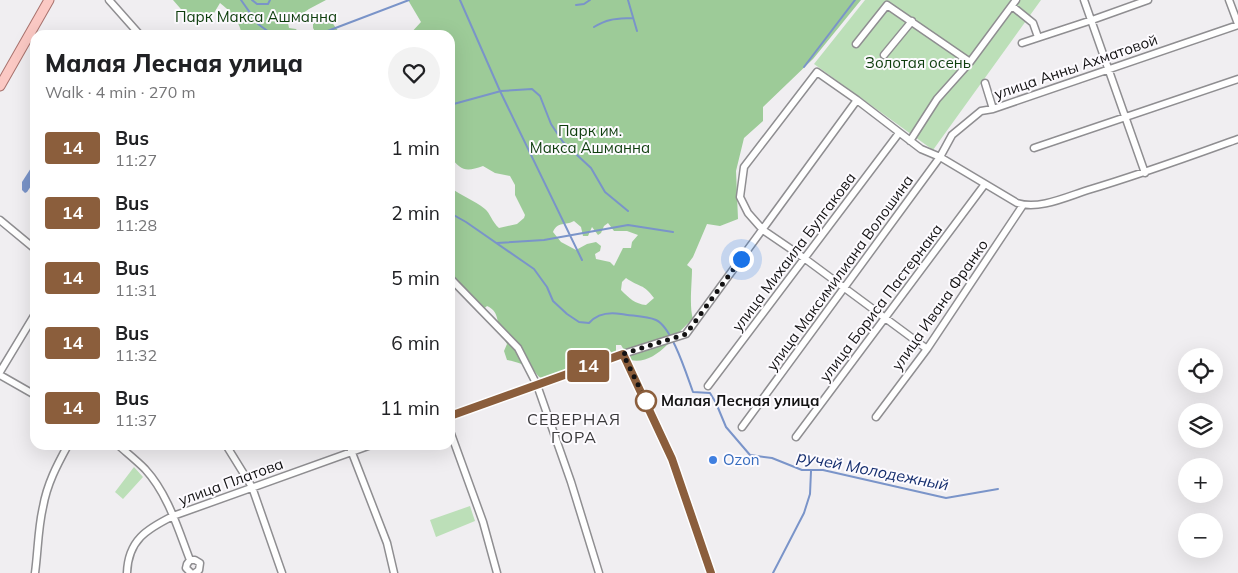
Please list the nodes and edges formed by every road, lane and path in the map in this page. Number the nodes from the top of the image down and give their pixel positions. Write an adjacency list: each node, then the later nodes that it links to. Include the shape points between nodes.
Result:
1 (49, 0): 11 (main road)
2 (109, 0): 12 (street)
3 (1016, 0): 7 (street)
4 (1084, 0): 8 (street)
5 (1148, 0): 8 (street)
6 (1229, 0): 10 (street)
7 (1012, 6): 14 (street, via 1033,24); 18 (street)
8 (1092, 20): 14 (street); 19 (street)
9 (912, 21): 16 (street, via 887,5); 17 (street); 18 (street)
10 (1238, 25): 19 (street, улица Анны Ахматовой)
11 (32, 30)
12 (136, 30)
13 (30, 33): 22 (main road)
14 (1038, 37): 15 (street)
15 (1022, 42)
16 (856, 44)
17 (884, 55)
18 (970, 62): 28 (street, via 937,99)
19 (1110, 69): 24 (street, улица Анны Ахматовой); 25 (street)
20 (1238, 79): 25 (street)
21 (986, 83): 24 (street)
22 (0, 86)
23 (857, 100): 26 (street); 35 (street); 35 (street, via 817,72 744,167 740,197 748,213)
24 (993, 109): 30 (street, улица Анны Ахматовой, via 981,110 952,135)
25 (1126, 117): 29 (street); 31 (street)
26 (899, 133): 28 (street); 37 (street, улица Михаила Булгакова)
27 (1238, 139): 31 (street)
28 (910, 141): 30 (street, via 921,150)
29 (1034, 148)
30 (940, 157): 32 (street); 39 (street, улица Максимилиана Волошина)
31 (1145, 173): 33 (street, via 1045,203)
32 (985, 184): 33 (street); 40 (street, улица Бориса Пастернака)
33 (1023, 205): 42 (street, улица Ивана Франко)
34 (0, 220): 36 (street)
35 (764, 230): 37 (street); 43 (street, via 686,334)
36 (30, 245)
37 (804, 258): 39 (street); 46 (street, улица Михаила Булгакова)
38 (455, 283): 45 (street, via 518,348)
39 (844, 287): 40 (street); 50 (street, улица Максимилиана Волошина)
40 (886, 318): 42 (street); 51 (street, улица Бориса Пастернака)
41 (30, 322): 44 (street)
42 (927, 349): 49 (street, улица Ивана Франко)
43 (623, 354): 45 (street); 68 (street, via 672,459)
44 (0, 373): 47 (street)
45 (537, 384): 48 (street); 67 (street)
46 (708, 386)
47 (30, 392)
48 (455, 414)
49 (876, 417)
50 (742, 427)
51 (796, 437)
52 (455, 444): 66 (street)
53 (65, 450): 61 (street, via 48,486 42,508)
54 (124, 450): 59 (street, via 145,469)
55 (229, 450): 58 (street)
56 (345, 450): 58 (street, улица Платова)
57 (351, 450): 65 (street, via 387,543)
58 (252, 487): 59 (street, улица Платова); 64 (street)
59 (173, 516): 60 (street); 62 (street, улица Платова, via 143,533 132,549)
60 (190, 560): 63 (street, via 186,568); 63 (street, via 200,563 200,568)
61 (35, 573)
62 (127, 573)
63 (193, 573)
64 (282, 573)
65 (394, 573)
66 (497, 573)
67 (599, 573)
68 (711, 573)

